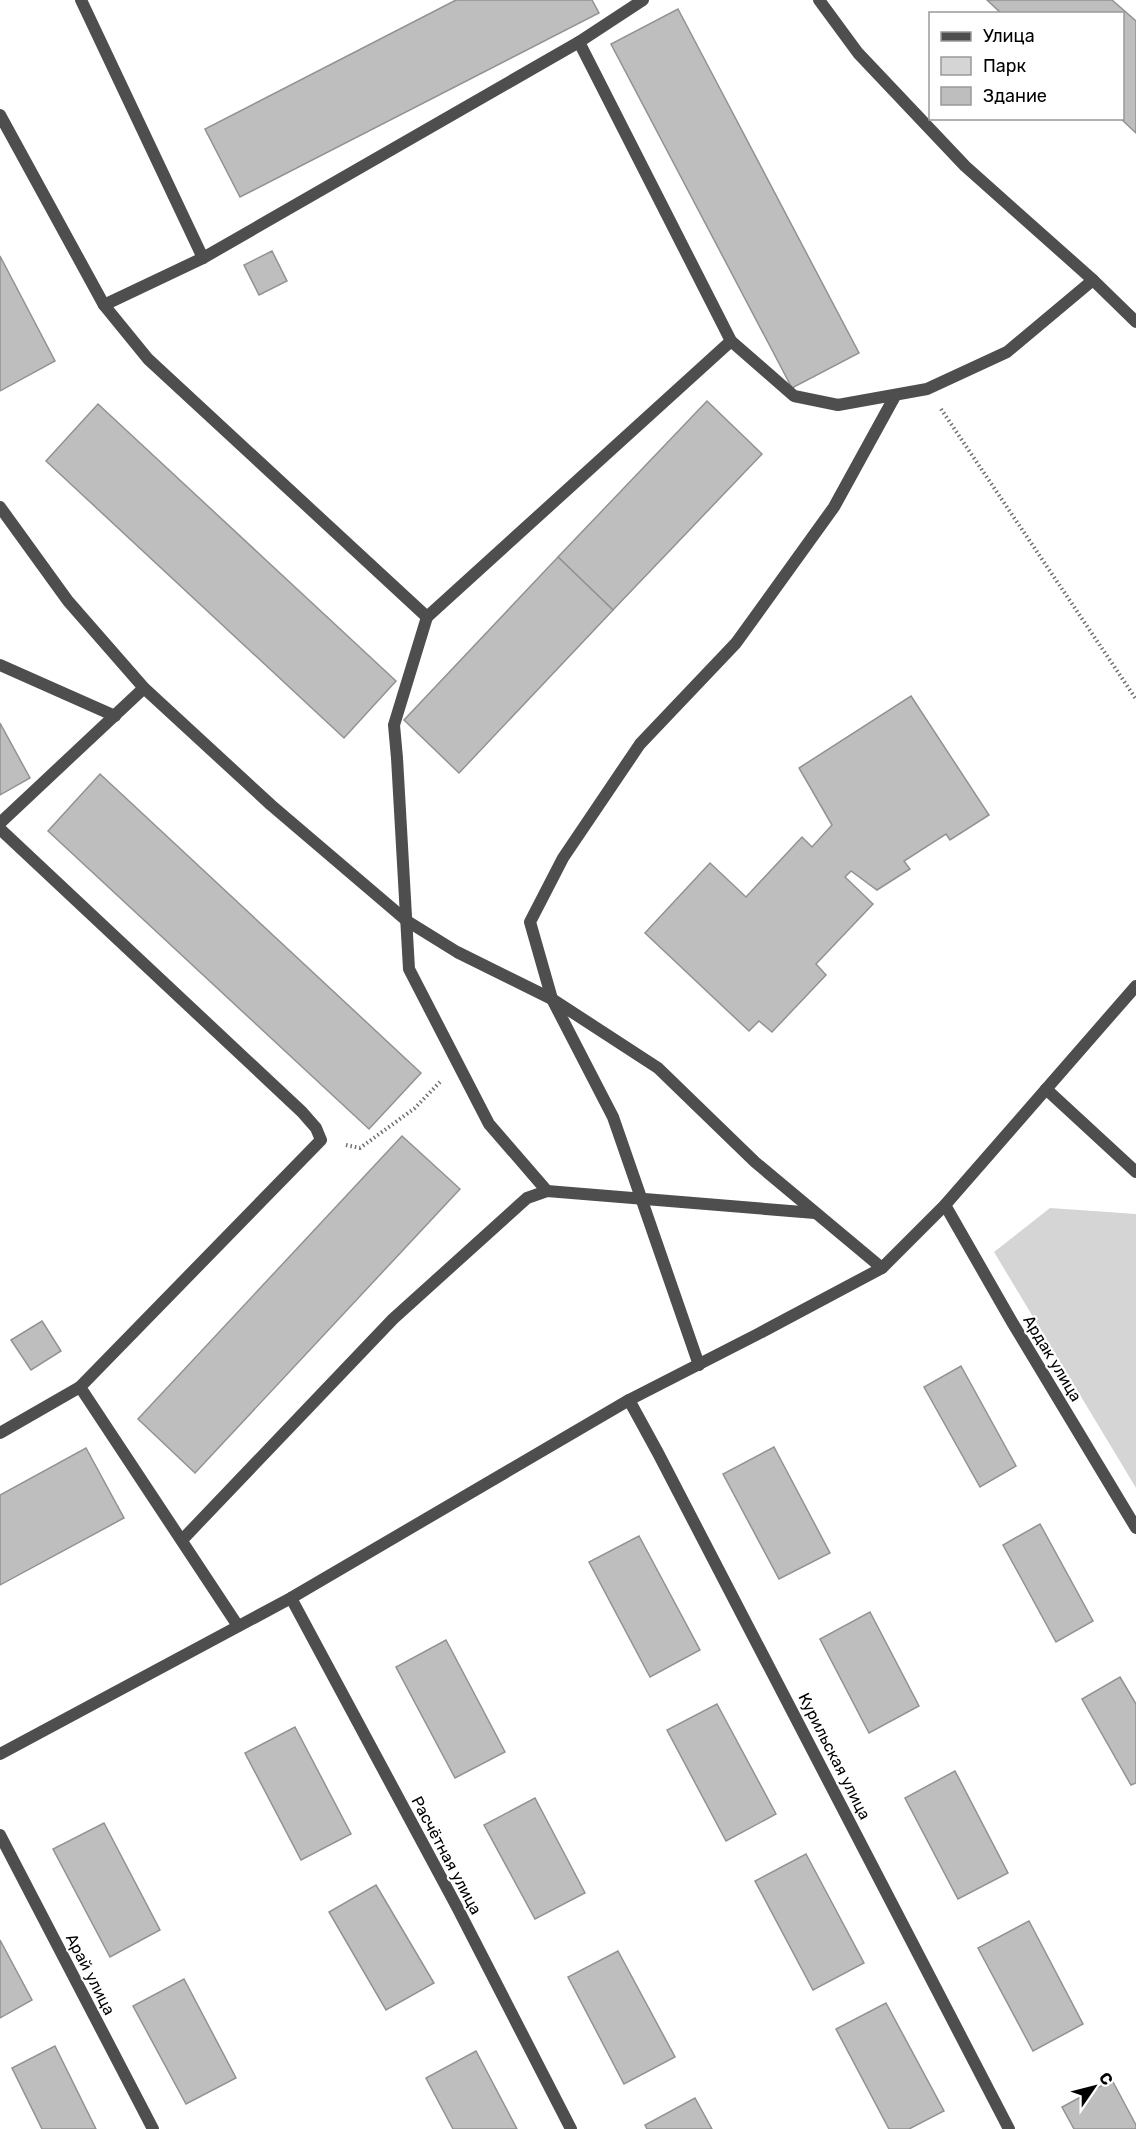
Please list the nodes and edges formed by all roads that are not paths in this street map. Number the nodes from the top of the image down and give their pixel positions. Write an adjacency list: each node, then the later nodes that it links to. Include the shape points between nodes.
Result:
1 (81, 0): 6 (street)
2 (643, 0): 4 (street)
3 (819, 0): 7 (street, via 858,53 965,166)
4 (579, 42): 6 (street); 10 (street)
5 (0, 115): 8 (street)
6 (203, 258): 8 (street)
7 (1093, 280): 9 (street); 11 (street, via 1007,352 927,389)
8 (104, 305): 13 (street, via 148,359)
9 (1136, 322)
10 (731, 341): 11 (street, via 794,396 838,405); 13 (street)
11 (895, 396): 21 (street, via 834,507 736,643 640,744 562,858 530,922)
12 (0, 507): 15 (street, via 68,601)
13 (427, 617): 19 (street, via 393,725)
14 (0, 665): 16 (street)
15 (144, 688): 16 (street); 19 (street, via 271,805)
16 (115, 716): 17 (street)
17 (0, 824)
18 (0, 829): 30 (street, via 302,1112 321,1140)
19 (407, 921): 21 (street, via 457,952); 24 (street, via 409,969 489,1124)
20 (1136, 986): 22 (street)
21 (552, 999): 25 (street, via 613,1117); 27 (street, via 658,1068 755,1162)
22 (1046, 1089): 23 (street); 26 (street)
23 (1136, 1172)
24 (547, 1191): 25 (street); 34 (street, via 527,1198 393,1320)
25 (641, 1198): 27 (street); 29 (street)
26 (945, 1205): 28 (street); 33 (street, Ардак улица)
27 (815, 1213): 28 (street)
28 (882, 1268): 29 (street)
29 (699, 1365): 31 (street)
30 (80, 1386): 32 (street); 34 (street)
31 (629, 1400): 35 (street); 41 (street, Курильская улица)
32 (0, 1433)
33 (1136, 1528)
34 (182, 1540): 36 (street)
35 (291, 1598): 36 (street); 40 (street, Расчётная улица)
36 (238, 1626): 37 (street)
37 (0, 1754)
38 (0, 1835): 39 (street, Арай улица)
39 (153, 2129)
40 (571, 2129)
41 (1009, 2129)

